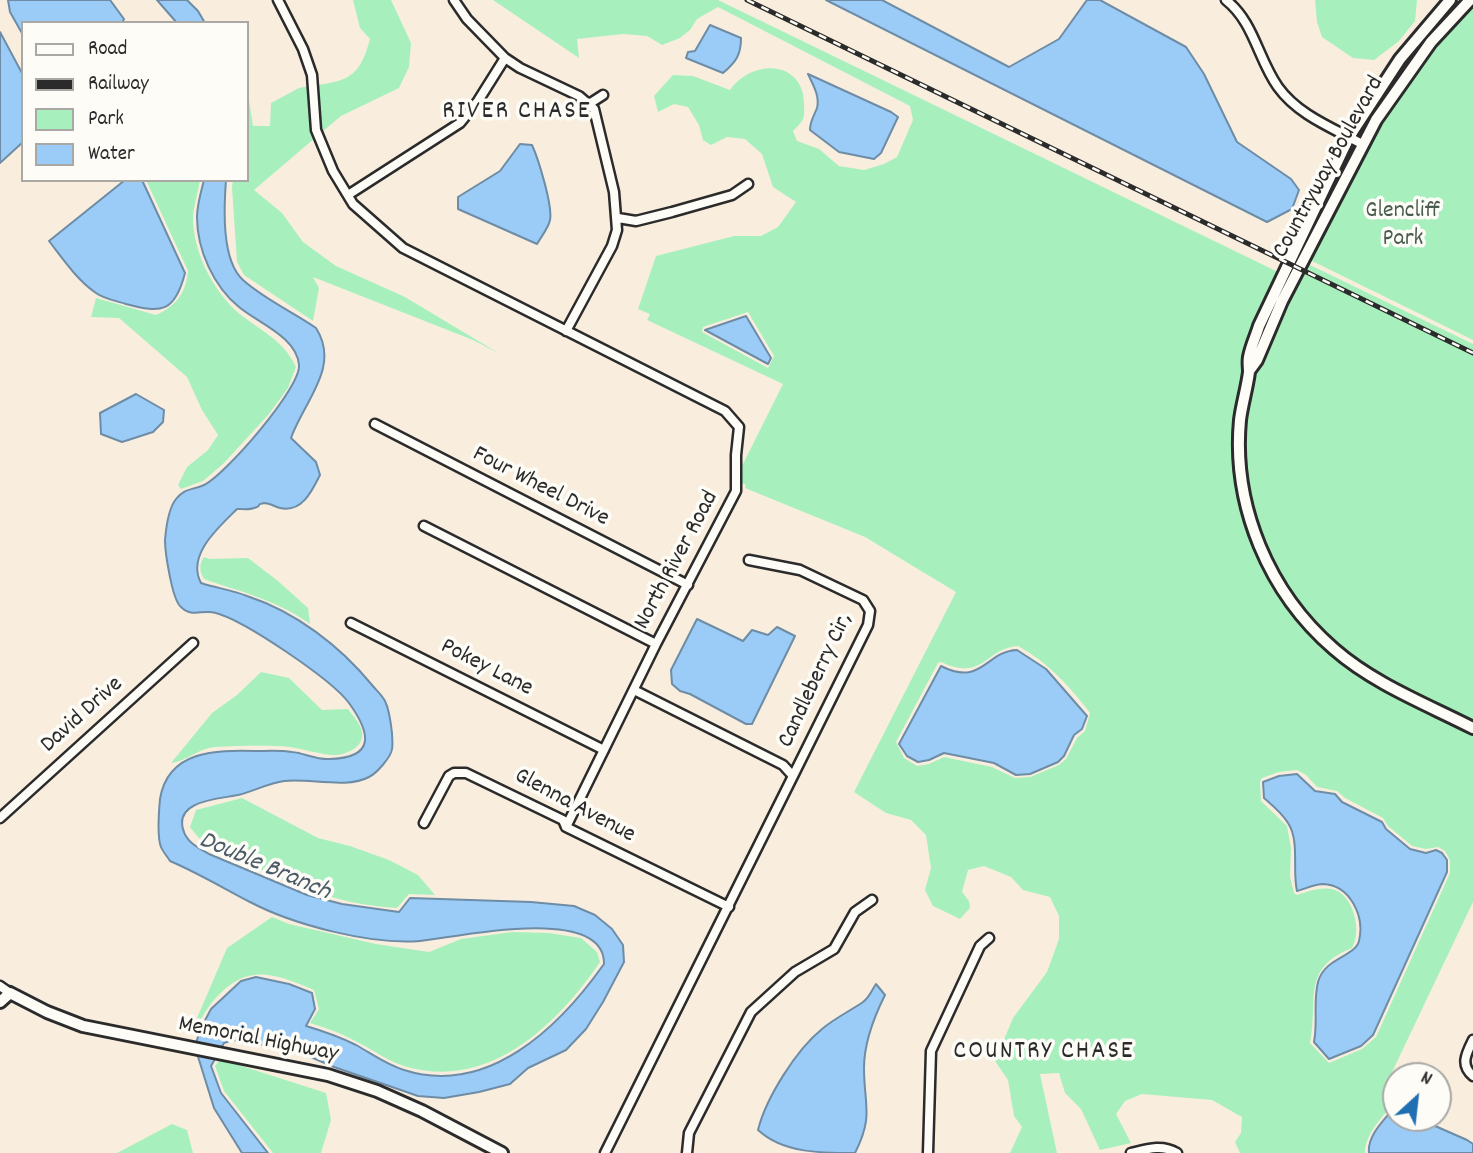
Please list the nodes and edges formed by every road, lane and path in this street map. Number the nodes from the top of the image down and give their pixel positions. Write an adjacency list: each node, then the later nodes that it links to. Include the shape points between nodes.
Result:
1 (278, 0): 12 (street, North River Road, via 312,75 316,130 332,171)
2 (454, 0): 6 (street)
3 (1226, 0): 9 (street, via 1242,16 1288,100)
4 (1450, 0): 9 (street, Countryway Boulevard, via 1377,90)
5 (1470, 0): 10 (street, Countryway Boulevard, via 1413,66)
6 (505, 58): 8 (street); 12 (street, via 460,123)
7 (603, 95): 8 (street)
8 (589, 104): 13 (street, via 594,109)
9 (1349, 137): 10 (street); 15 (street, Countryway Boulevard, via 1259,326 1248,358)
10 (1362, 144): 15 (street, Countryway Boulevard)
11 (748, 184): 13 (street, via 732,195 672,212 636,221)
12 (348, 195): 14 (street, North River Road, via 403,248)
13 (618, 218): 14 (street, via 612,246)
14 (566, 331): 19 (street, North River Road, via 725,411 739,427 736,491)
15 (1249, 371): 24 (street, Countryway Boulevard, via 1240,422 1240,467 1248,515 1283,591 1320,637 1352,663)
16 (375, 424): 19 (street, Four Wheel Drive)
17 (424, 526): 22 (street)
18 (749, 560): 26 (street, Candleberry Cir,, via 811,574 863,600 870,611 868,625)
19 (688, 585): 22 (street, North River Road)
20 (351, 623): 25 (street, Pokey Lane)
21 (193, 643): 27 (street, David Drive)
22 (656, 644): 23 (street, North River Road)
23 (634, 690): 25 (street, North River Road); 26 (street, via 783,765)
24 (1473, 728)
25 (604, 750): 29 (street, North River Road)
26 (793, 776): 31 (street)
27 (0, 818)
28 (424, 823): 29 (street, Glenna Avenue, via 449,776 461,772 562,820)
29 (566, 827): 31 (street, Glenna Avenue)
30 (872, 901): 39 (street, via 855,912 834,949 795,972 751,1013 689,1133)
31 (729, 907): 38 (street)
32 (989, 938): 40 (street, via 980,946 931,1051)
33 (5, 990): 34 (street); 37 (street, Memorial Highway, via 83,1026 328,1074 377,1091)
34 (0, 1002)
35 (1473, 1041): 36 (street, via 1465,1065)
36 (1473, 1076)
37 (502, 1153)
38 (605, 1153)
39 (687, 1153)
40 (928, 1153)
41 (1131, 1153): 42 (street, via 1154,1147)
42 (1177, 1153)

